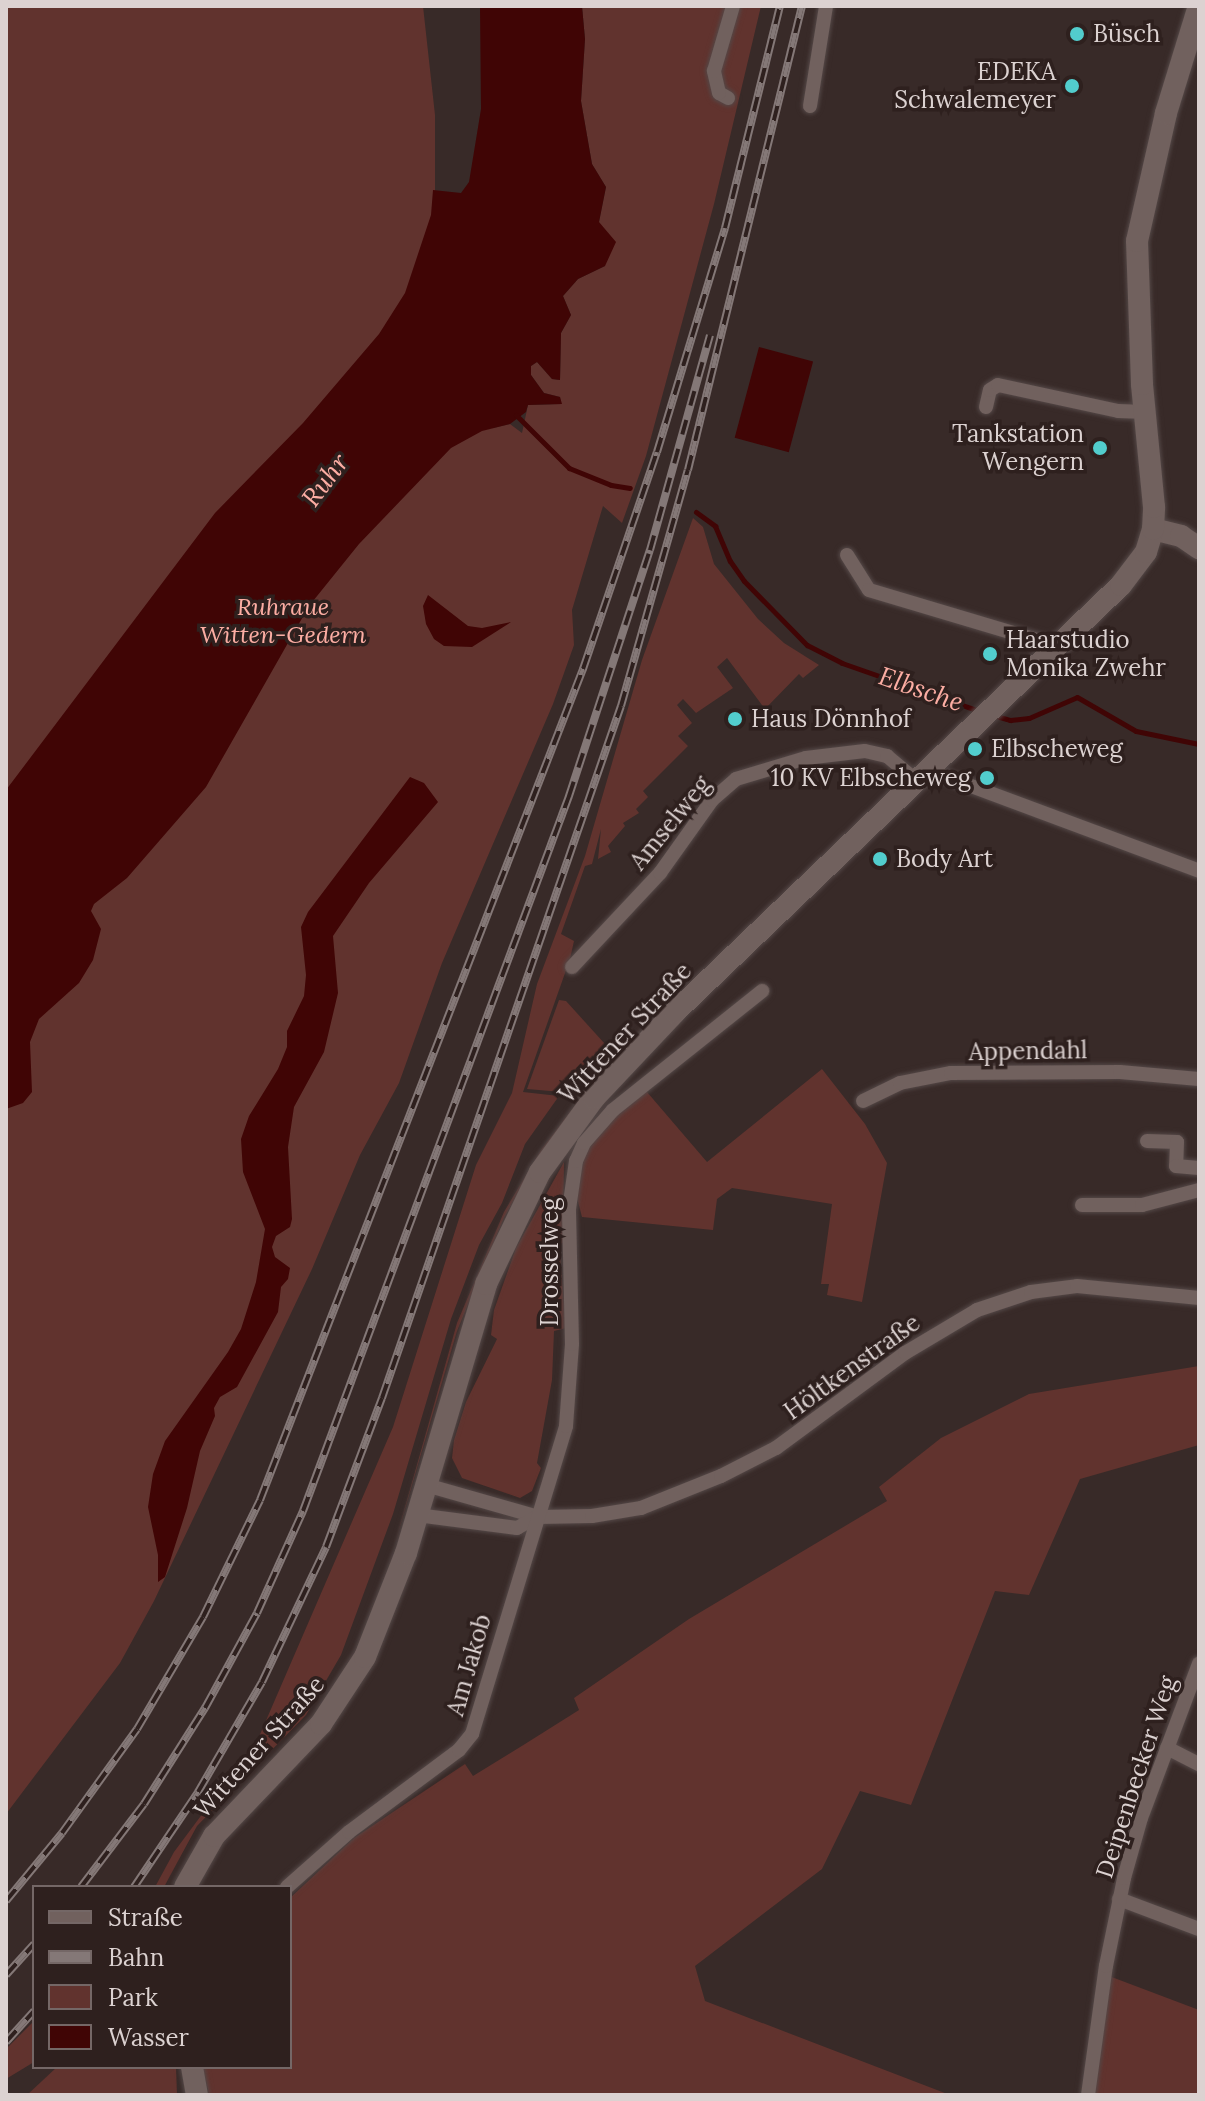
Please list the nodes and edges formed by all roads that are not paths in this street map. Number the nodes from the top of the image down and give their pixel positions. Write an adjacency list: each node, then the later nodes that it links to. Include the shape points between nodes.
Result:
1 (733, 6): 4 (street, via 714,71 719,93)
2 (826, 6): 5 (street)
3 (1199, 6): 7 (main road, via 1159,140 1137,241)
4 (728, 98)
5 (810, 106)
6 (986, 407): 7 (street, via 990,390 998,385)
7 (1145, 412): 8 (main road)
8 (1153, 529): 9 (main road, via 1181,536); 11 (main road, Wittener Straße, via 1132,573)
9 (1199, 548)
10 (847, 555): 11 (street, via 869,590)
11 (1057, 646): 12 (main road, Wittener Straße)
12 (923, 776): 13 (street); 14 (street, Amselweg, via 887,756 865,751 806,758 736,779 712,800 660,873); 23 (main road, Wittener Straße, via 637,1052 594,1098 540,1172 486,1284)
13 (1199, 871)
14 (572, 967)
15 (762, 991): 25 (street, Drosselweg, via 641,1085 584,1143 576,1161 569,1209 568,1407)
16 (1199, 1079): 17 (street, Appendahl, via 1120,1072 951,1073 900,1083)
17 (863, 1101)
18 (1147, 1141): 19 (street, via 1177,1142 1176,1166)
19 (1199, 1168)
20 (1199, 1190): 21 (street, via 1142,1205)
21 (1082, 1205)
22 (1199, 1298): 25 (street, Höltkenstraße, via 1077,1286 996,1303 947,1325 806,1429 721,1476 641,1508)
23 (426, 1485): 24 (main road, Wittener Straße); 25 (street, Höltkenstraße)
24 (417, 1515): 25 (street, Höltkenstraße, via 517,1528); 29 (main road, Wittener Straße, via 385,1614 349,1684 313,1733 214,1836)
25 (538, 1517): 30 (street, Am Jakob, via 472,1734 459,1750 349,1832)
26 (1199, 1664): 27 (street, Deipenbecker Weg)
27 (1167, 1748): 28 (street); 31 (street, Deipenbecker Weg)
28 (1199, 1764)
29 (186, 1885)
30 (289, 1885)
31 (1119, 1899): 32 (street); 35 (street, Deipenbecker Weg)
32 (1199, 1929)
33 (192, 2069): 34 (main road)
34 (197, 2095)
35 (1088, 2095)

